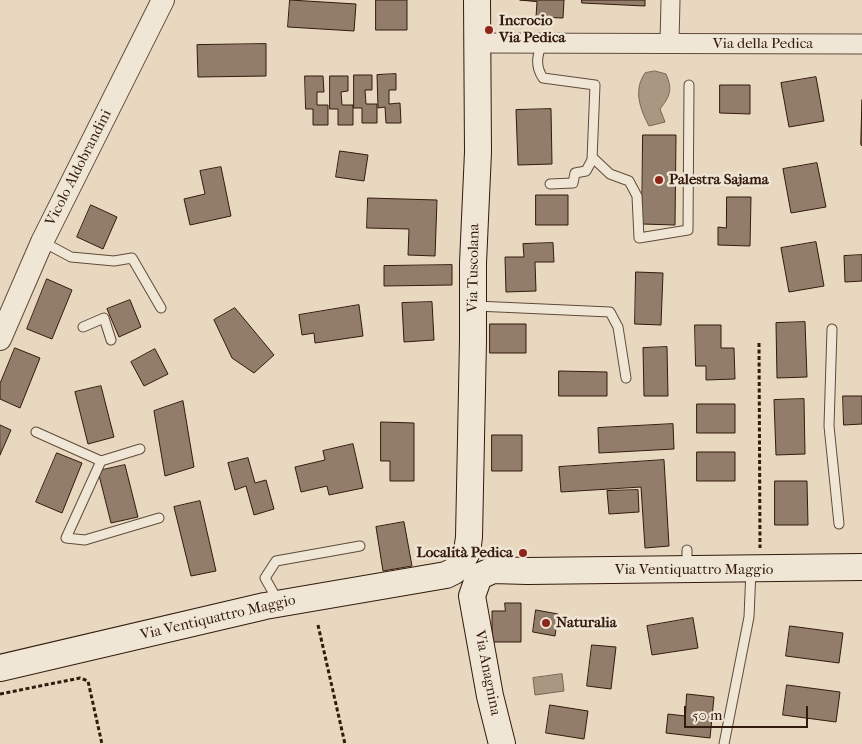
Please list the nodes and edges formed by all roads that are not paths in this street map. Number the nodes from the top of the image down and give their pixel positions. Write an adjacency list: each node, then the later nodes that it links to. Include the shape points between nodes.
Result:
1 (163, 0): 12 (street, Vicolo Aldobrandini)
2 (477, 0): 5 (main road, Via Tuscolana)
3 (666, 0): 7 (lane)
4 (675, 0): 7 (lane)
5 (478, 42): 6 (street, Via della Pedica); 13 (main road, Via Tuscolana)
6 (542, 43): 7 (street, Via della Pedica); 10 (lane, via 538,70 543,78 595,85)
7 (669, 43): 8 (street, Via della Pedica)
8 (862, 44)
9 (690, 85): 10 (lane, via 688,230 639,238 638,196 629,181 610,174)
10 (592, 158): 11 (lane, via 586,171 575,173 573,183)
11 (550, 184)
12 (42, 242): 14 (lane, via 71,256 114,260 132,258); 17 (street, Vicolo Aldobrandini)
13 (473, 306): 19 (lane, via 610,312 618,327); 28 (main road, Via Tuscolana)
14 (162, 308)
15 (83, 327): 18 (lane, via 104,318)
16 (832, 329): 24 (lane, via 828,426)
17 (0, 340)
18 (111, 340)
19 (626, 378)
20 (36, 432): 22 (lane)
21 (140, 449): 22 (lane)
22 (101, 461): 23 (lane, via 66,538 85,540)
23 (159, 518)
24 (839, 524)
25 (360, 546): 29 (lane, via 276,561 265,578)
26 (755, 559): 27 (main road, Via Ventiquattro Maggio); 28 (main road, Via Ventiquattro Maggio); 32 (lane, via 749,617)
27 (862, 567)
28 (467, 572): 29 (main road, Via Ventiquattro Maggio); 31 (main road, Via Anagnina)
29 (279, 603): 30 (main road, Via Ventiquattro Maggio)
30 (0, 668)
31 (502, 744)
32 (724, 744)

